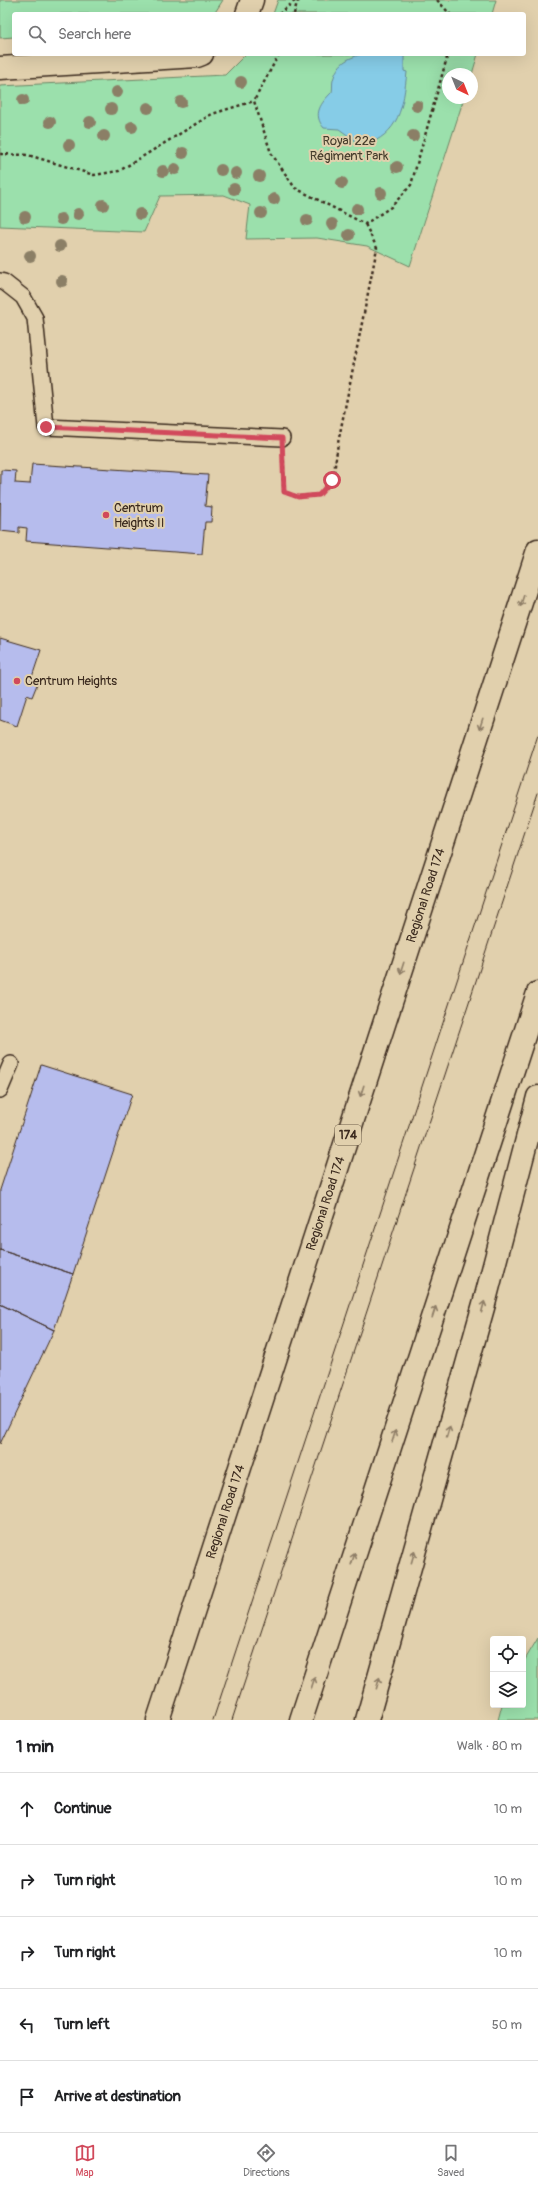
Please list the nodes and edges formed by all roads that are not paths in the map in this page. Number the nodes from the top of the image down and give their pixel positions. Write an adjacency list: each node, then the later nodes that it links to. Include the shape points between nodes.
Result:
1 (252, 0): 2 (main road)
2 (248, 12)
3 (197, 56): 4 (main road)
4 (0, 68)
5 (0, 282): 6 (lane, via 4,282 23,297 35,318 46,427)
6 (282, 438)
7 (538, 550): 12 (main road, Regional Road 174 / 174, one-way to 12)
8 (538, 993): 13 (main road, one-way to 8)
9 (10, 1064): 10 (lane)
10 (0, 1090)
11 (538, 1097): 14 (main road, one-way to 11, via 484,1304)
12 (158, 1720)
13 (301, 1720)
14 (367, 1720)

